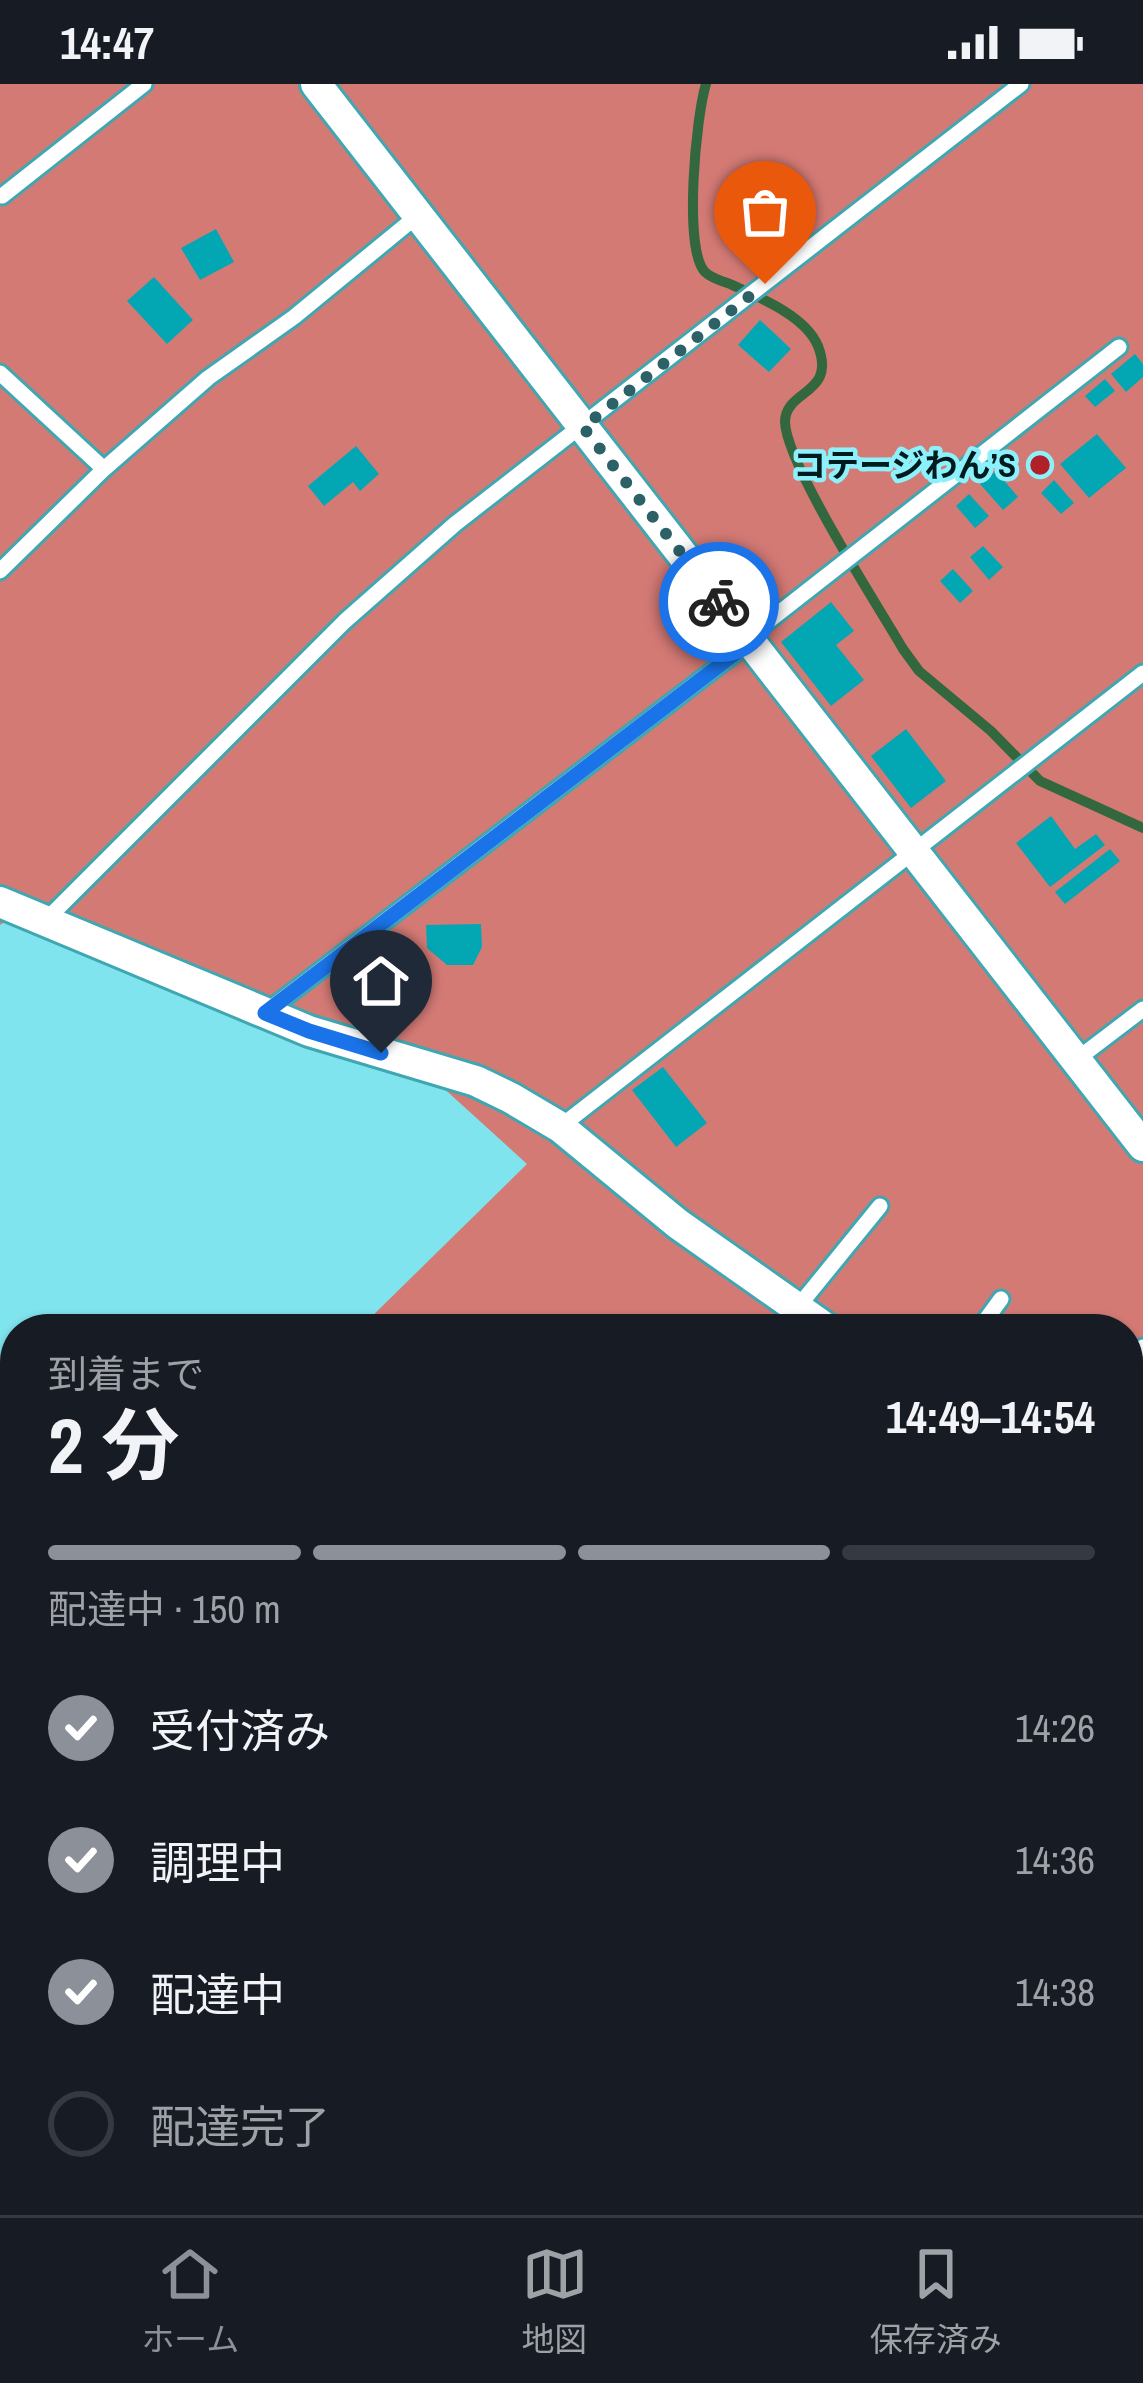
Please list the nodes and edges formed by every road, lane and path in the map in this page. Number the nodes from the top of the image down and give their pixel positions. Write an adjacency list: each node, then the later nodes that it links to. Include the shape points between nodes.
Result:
1 (144, 84): 4 (lane)
2 (316, 84): 5 (street)
3 (1022, 84): 8 (lane)
4 (2, 196)
5 (417, 216): 8 (street); 9 (lane)
6 (1119, 347): 11 (lane)
7 (0, 374): 9 (lane)
8 (583, 427): 11 (street); 15 (lane, via 345,621)
9 (104, 469): 10 (lane)
10 (0, 571)
11 (748, 640): 13 (street); 17 (lane)
12 (1143, 673): 13 (lane)
13 (912, 849): 18 (street); 19 (lane)
14 (0, 902): 15 (street)
15 (45, 921): 17 (street)
16 (1143, 1009): 18 (lane)
17 (265, 1013): 19 (street, via 476,1081)
18 (1076, 1060): 20 (street)
19 (560, 1127): 23 (street)
20 (1143, 1146)
21 (880, 1206): 23 (lane)
22 (1001, 1299): 25 (lane)
23 (797, 1308): 24 (street)
24 (806, 1314)
25 (990, 1314)

